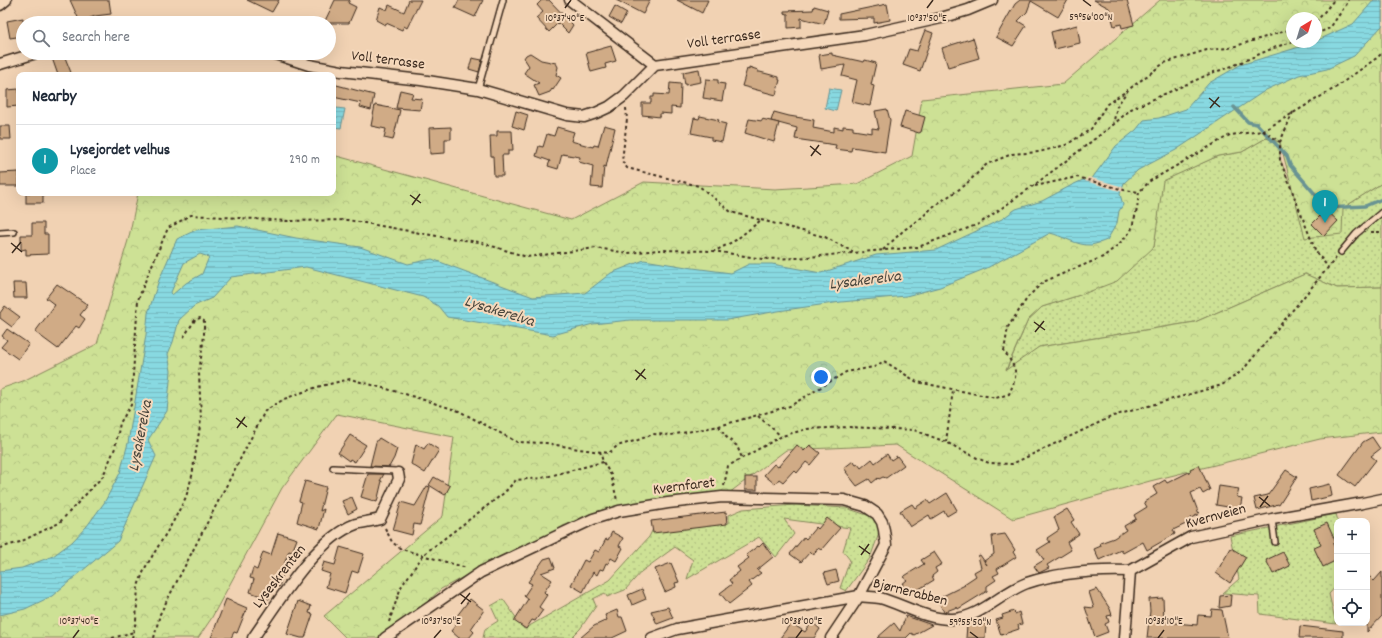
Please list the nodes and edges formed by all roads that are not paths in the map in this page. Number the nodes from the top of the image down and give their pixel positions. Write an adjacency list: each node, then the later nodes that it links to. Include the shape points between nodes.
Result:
1 (6, 0): 5 (street)
2 (503, 0): 10 (lane)
3 (570, 0): 9 (street)
4 (992, 0): 9 (street, Voll terrasse, via 941,18 864,35)
5 (0, 5)
6 (16, 59): 8 (street)
7 (294, 60): 10 (street, Voll terrasse, via 341,71)
8 (0, 64)
9 (654, 65): 10 (street, Voll terrasse, via 624,96 609,107 584,117 567,116)
10 (478, 89)
11 (1382, 212): 14 (lane, via 1356,234)
12 (14, 232): 13 (lane)
13 (0, 233)
14 (1342, 252)
15 (333, 468): 16 (lane)
16 (398, 473): 22 (street, Lyseskrenten, via 399,479 380,519 357,524 330,541 304,566)
17 (1382, 498): 18 (street, Kvernveien)
18 (1272, 519): 19 (lane); 20 (street, Kvernveien, via 1191,537)
19 (1276, 542)
20 (1130, 571): 21 (street, Bjørnerabben, via 1096,570 1027,583 1009,591 979,612 954,619 935,617 880,598); 26 (street)
21 (859, 596): 23 (street, Kvernfaret, via 886,543 882,522 877,514 865,506 844,500 722,497 619,511 593,519 481,572); 24 (street, Bjørnerabben, via 677,629); 25 (street, Kvernfaret)
22 (253, 638)
23 (385, 638)
24 (652, 638)
25 (831, 638)
26 (1125, 638)

